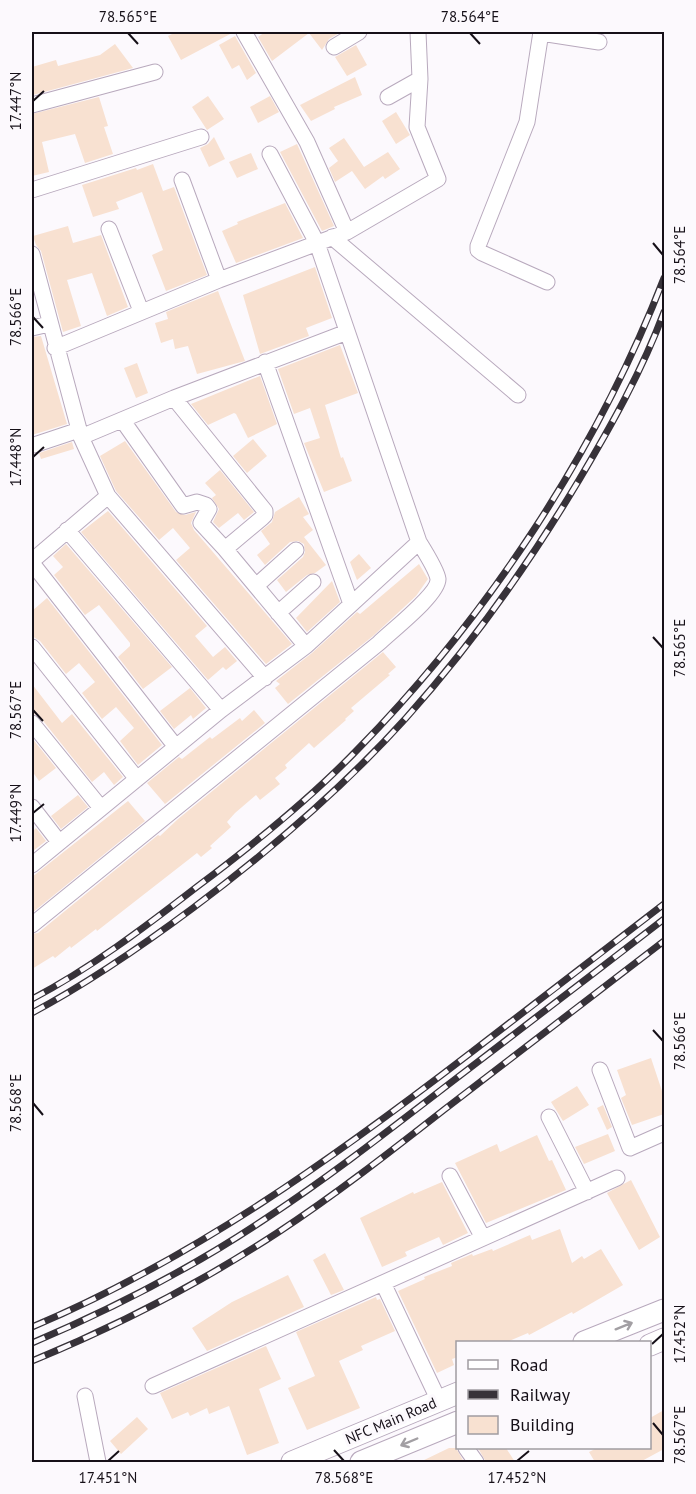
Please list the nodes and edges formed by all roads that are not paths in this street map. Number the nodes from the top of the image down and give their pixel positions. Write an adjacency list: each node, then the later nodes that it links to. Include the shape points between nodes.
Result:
1 (244, 32): 16 (street, via 307,142)
2 (359, 32): 6 (street)
3 (418, 32): 8 (street)
4 (541, 32): 5 (street); 20 (street, via 527,122 478,246 482,252)
5 (599, 42)
6 (334, 47)
7 (155, 72): 10 (street)
8 (420, 79): 9 (street); 16 (street, via 417,127 438,179)
9 (388, 97)
10 (32, 105)
11 (201, 137): 14 (street)
12 (270, 154): 17 (street)
13 (182, 180): 19 (street)
14 (32, 190)
15 (109, 229): 21 (street)
16 (340, 234): 17 (street); 27 (street)
17 (317, 243): 19 (street); 24 (street)
18 (32, 254): 22 (street)
19 (219, 280): 21 (street)
20 (547, 282)
21 (141, 311): 25 (street)
22 (49, 324): 23 (street); 25 (street)
23 (32, 328)
24 (347, 332): 26 (street); 34 (street)
25 (55, 348): 30 (street)
26 (265, 362): 28 (street); 40 (street)
27 (518, 395)
28 (174, 398): 29 (street); 35 (street, via 265,511 262,518)
29 (123, 421): 30 (street); 35 (street, via 183,506 197,502 206,505 208,514 201,523)
30 (80, 434): 31 (street); 32 (street)
31 (34, 444)
32 (108, 496): 33 (street); 44 (street)
33 (67, 530): 37 (street); 45 (street)
34 (419, 542): 40 (street); 53 (street, via 438,579 427,599 379,643)
35 (225, 549): 39 (street)
36 (296, 550): 39 (street)
37 (32, 562): 47 (street)
38 (313, 582): 41 (street)
39 (256, 586): 41 (street)
40 (351, 604): 42 (street)
41 (278, 613): 42 (street)
42 (306, 646): 44 (street)
43 (32, 647): 48 (street)
44 (265, 678): 45 (street)
45 (221, 710): 47 (street)
46 (32, 723): 50 (street)
47 (176, 747): 48 (street)
48 (137, 779): 50 (street)
49 (32, 807): 51 (street)
50 (101, 808): 51 (street)
51 (59, 842): 52 (street)
52 (32, 865)
53 (32, 925)
54 (600, 1070): 56 (street, via 630,1148)
55 (549, 1117): 59 (street)
56 (664, 1133)
57 (450, 1176): 60 (street)
58 (617, 1178): 59 (street)
59 (587, 1192): 60 (street)
60 (483, 1238): 61 (street)
61 (383, 1283): 64 (street); 66 (street)
62 (664, 1310): 63 (main road, one-way to 62)
63 (586, 1341)
64 (153, 1386)
65 (85, 1396): 69 (street)
66 (448, 1397): 70 (main road, NFC Main Road)
67 (456, 1427): 71 (main road, NFC Main Road, one-way to 71)
68 (467, 1449): 72 (street)
69 (99, 1462)
70 (292, 1462)
71 (361, 1462)
72 (476, 1462)

